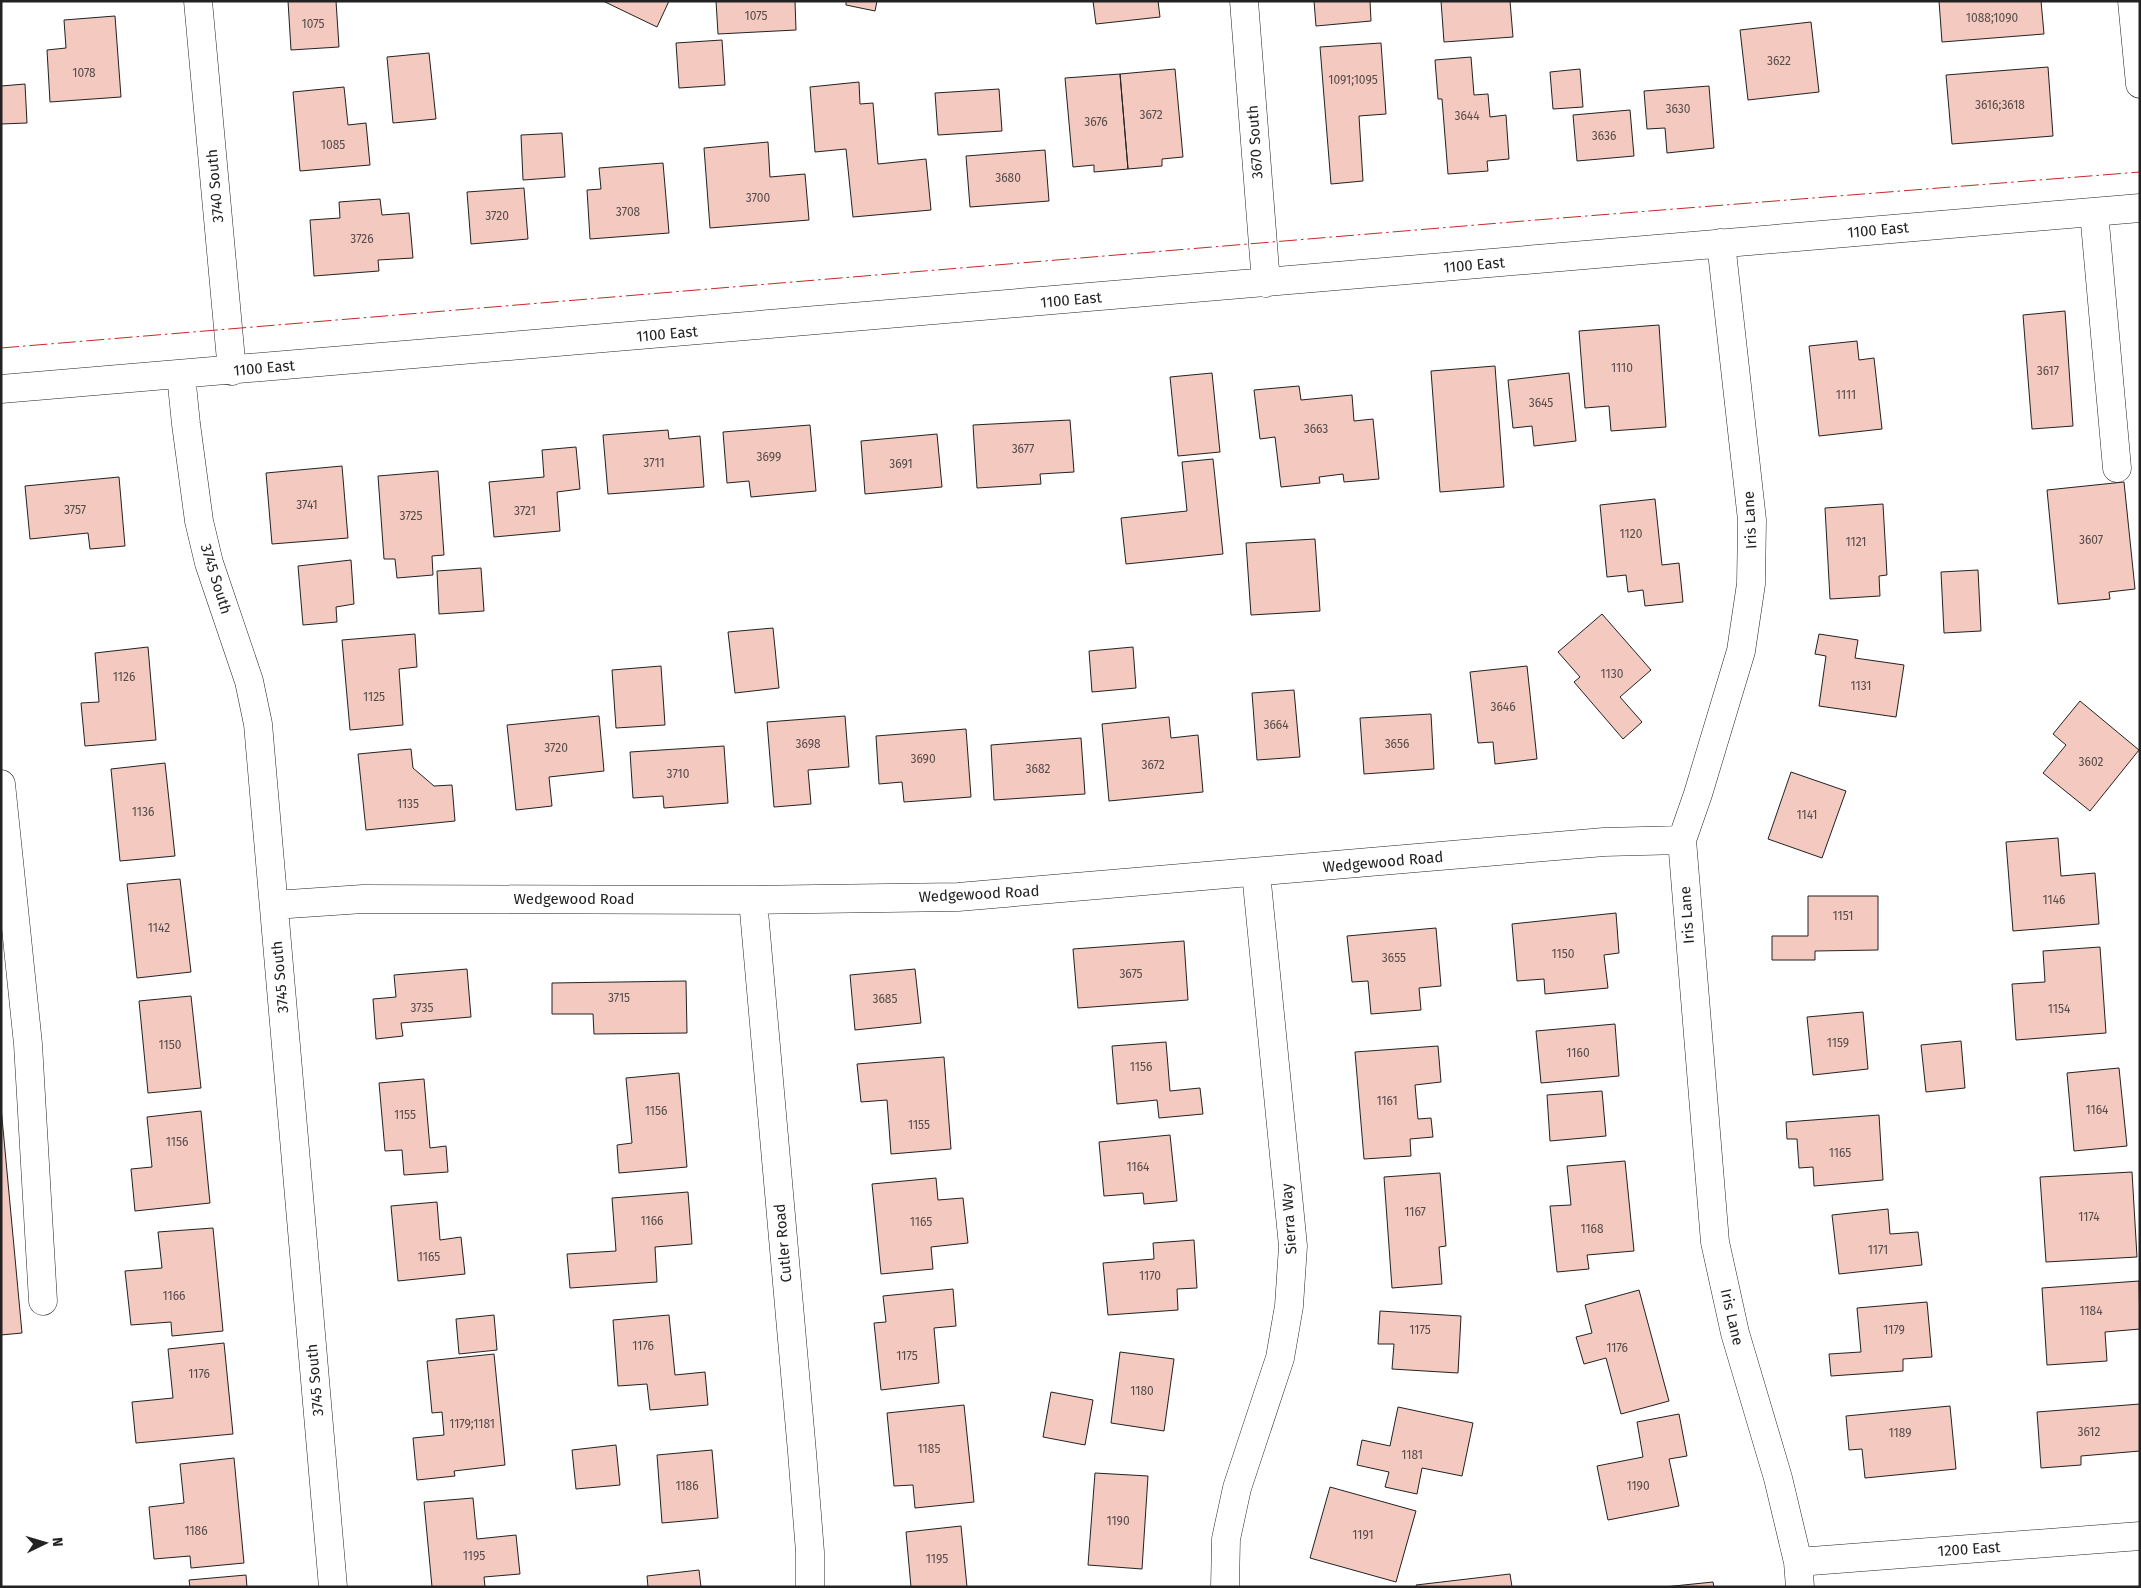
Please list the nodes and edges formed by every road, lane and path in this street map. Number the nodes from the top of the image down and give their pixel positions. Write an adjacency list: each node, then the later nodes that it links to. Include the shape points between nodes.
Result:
1 (198, 1): 9 (street, 3740 South)
2 (1244, 1): 8 (street, 3670 South)
3 (2132, 1): 4 (street)
4 (2140, 84)
5 (2140, 208): 6 (street, 1100 East)
6 (2094, 212): 7 (street, 1100 East); 12 (street)
7 (1721, 243): 8 (street, 1100 East); 14 (street, Iris Lane, via 1752,520 1751,584 1741,652)
8 (1266, 283): 9 (street, 1100 East)
9 (232, 371): 10 (street, 1100 East)
10 (181, 376): 11 (street, 1100 East); 17 (street, 3745 South, via 199,521 209,563 249,681 258,724)
11 (1, 389)
12 (2117, 468)
13 (1, 784): 18 (street, via 28,1044)
14 (1682, 840): 15 (street, Wedgewood Road, via 1604,842); 20 (street, Iris Lane, via 1715,1242 1735,1333 1778,1478)
15 (1256, 873): 16 (street, Wedgewood Road, via 958,898); 23 (street, Sierra Way, via 1293,1246 1289,1306 1280,1358 1237,1488 1226,1540)
16 (753, 900): 17 (street, Wedgewood Road, via 363,899); 22 (street, Cutler Road, via 802,1452)
17 (274, 905): 21 (street, 3745 South)
18 (43, 1301)
19 (2140, 1536): 20 (street, 1200 East)
20 (1799, 1574)
21 (333, 1587)
22 (810, 1587)
23 (1225, 1587)

